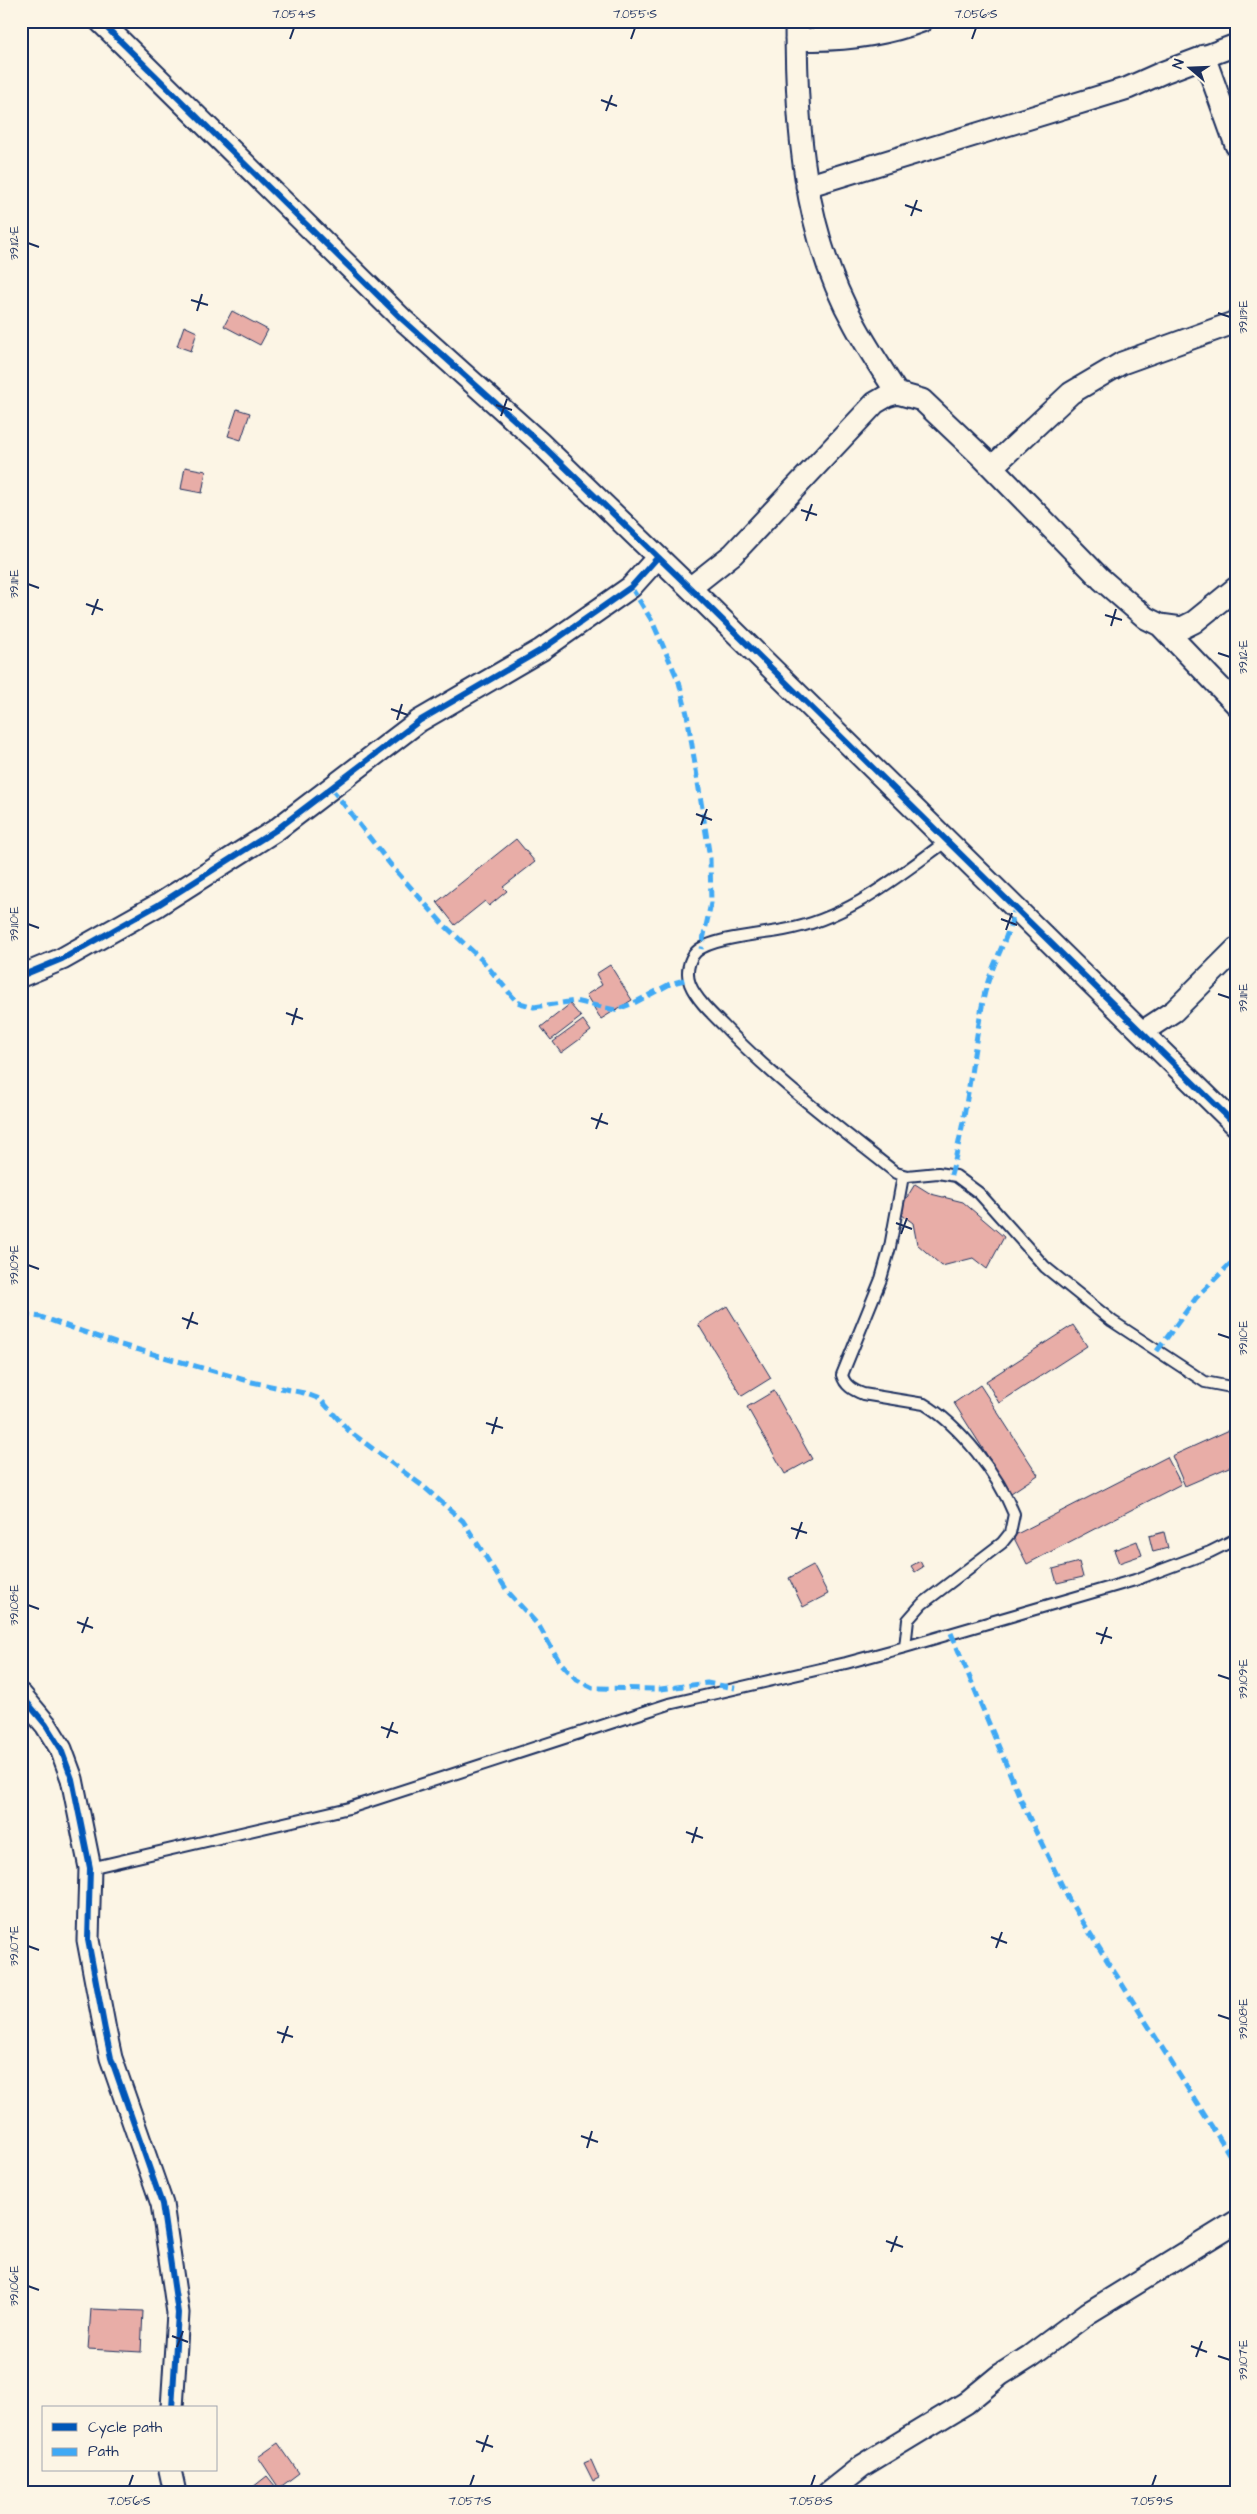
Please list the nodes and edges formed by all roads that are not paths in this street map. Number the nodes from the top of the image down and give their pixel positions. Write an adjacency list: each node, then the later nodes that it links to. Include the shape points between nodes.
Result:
1 (100, 21): 11 (street, via 402,319 539,442)
2 (922, 21): 3 (street, via 905,28 824,41)
3 (796, 30): 7 (street, via 803,163)
4 (1236, 45): 5 (street)
5 (1204, 56): 6 (street); 7 (street, via 1128,88)
6 (1236, 144)
7 (808, 186): 9 (street, via 822,250 840,292 854,324)
8 (1236, 322): 10 (street, via 1122,363 1080,388)
9 (897, 393): 10 (street, via 922,400); 12 (street, via 875,403 732,554)
10 (992, 467): 14 (street, via 1127,604)
11 (658, 557): 12 (street); 18 (street, via 631,587 541,650 419,722 276,830 158,905 62,959)
12 (690, 588): 16 (street)
13 (1236, 588): 14 (street, via 1182,628)
14 (1160, 624): 15 (street)
15 (1236, 704)
16 (948, 840): 19 (street); 21 (lane, via 844,911 808,926 741,936 701,949 691,959 688,968 692,988 745,1048)
17 (1236, 949): 19 (street, via 1174,1011)
18 (21, 976)
19 (1142, 1032): 20 (street)
20 (1236, 1125)
21 (903, 1176): 22 (lane, via 938,1173 956,1176 979,1193 1046,1267 1112,1321 1205,1382); 24 (lane, via 881,1279 842,1375 844,1382 863,1394 924,1404 933,1409 967,1441 985,1464 1014,1514 1010,1533 1002,1543 922,1604 908,1620)
22 (1236, 1388)
23 (1236, 1539): 24 (lane, via 1135,1580)
24 (905, 1646): 26 (lane, via 669,1704 349,1808)
25 (21, 1695): 26 (street, via 46,1725 61,1750 72,1779)
26 (90, 1868): 28 (street, via 88,1940 105,2030 111,2058 162,2204 169,2242 178,2313)
27 (1236, 2222): 31 (street, via 1088,2313 966,2403 862,2466)
28 (172, 2406)
29 (170, 2472): 30 (street)
30 (175, 2493)
31 (828, 2493)

